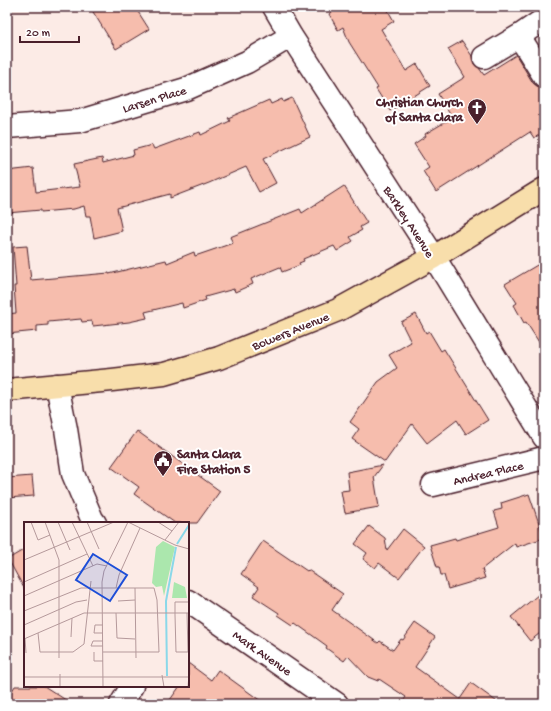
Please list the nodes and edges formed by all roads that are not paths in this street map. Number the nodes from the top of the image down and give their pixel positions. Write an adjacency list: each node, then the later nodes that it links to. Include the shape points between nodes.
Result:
1 (274, 7): 3 (street, Barkley Avenue)
2 (544, 19): 4 (street)
3 (292, 36): 7 (street, Larsen Place, via 247,62 186,88 80,121); 9 (street, Barkley Avenue)
4 (519, 36): 5 (street); 6 (street)
5 (484, 57)
6 (544, 76)
7 (7, 127)
8 (544, 190): 9 (main road, Bowers Avenue)
9 (434, 258): 10 (main road, Bowers Avenue, via 338,310 219,358 164,374); 12 (street, Barkley Avenue)
10 (57, 385): 11 (main road, Bowers Avenue); 15 (street, via 73,474)
11 (7, 390)
12 (544, 437)
13 (544, 458): 14 (street, Andrea Place)
14 (433, 485)
15 (95, 522)
16 (189, 602): 19 (street, Mark Avenue)
17 (131, 687): 18 (street)
18 (121, 704)
19 (337, 704)

